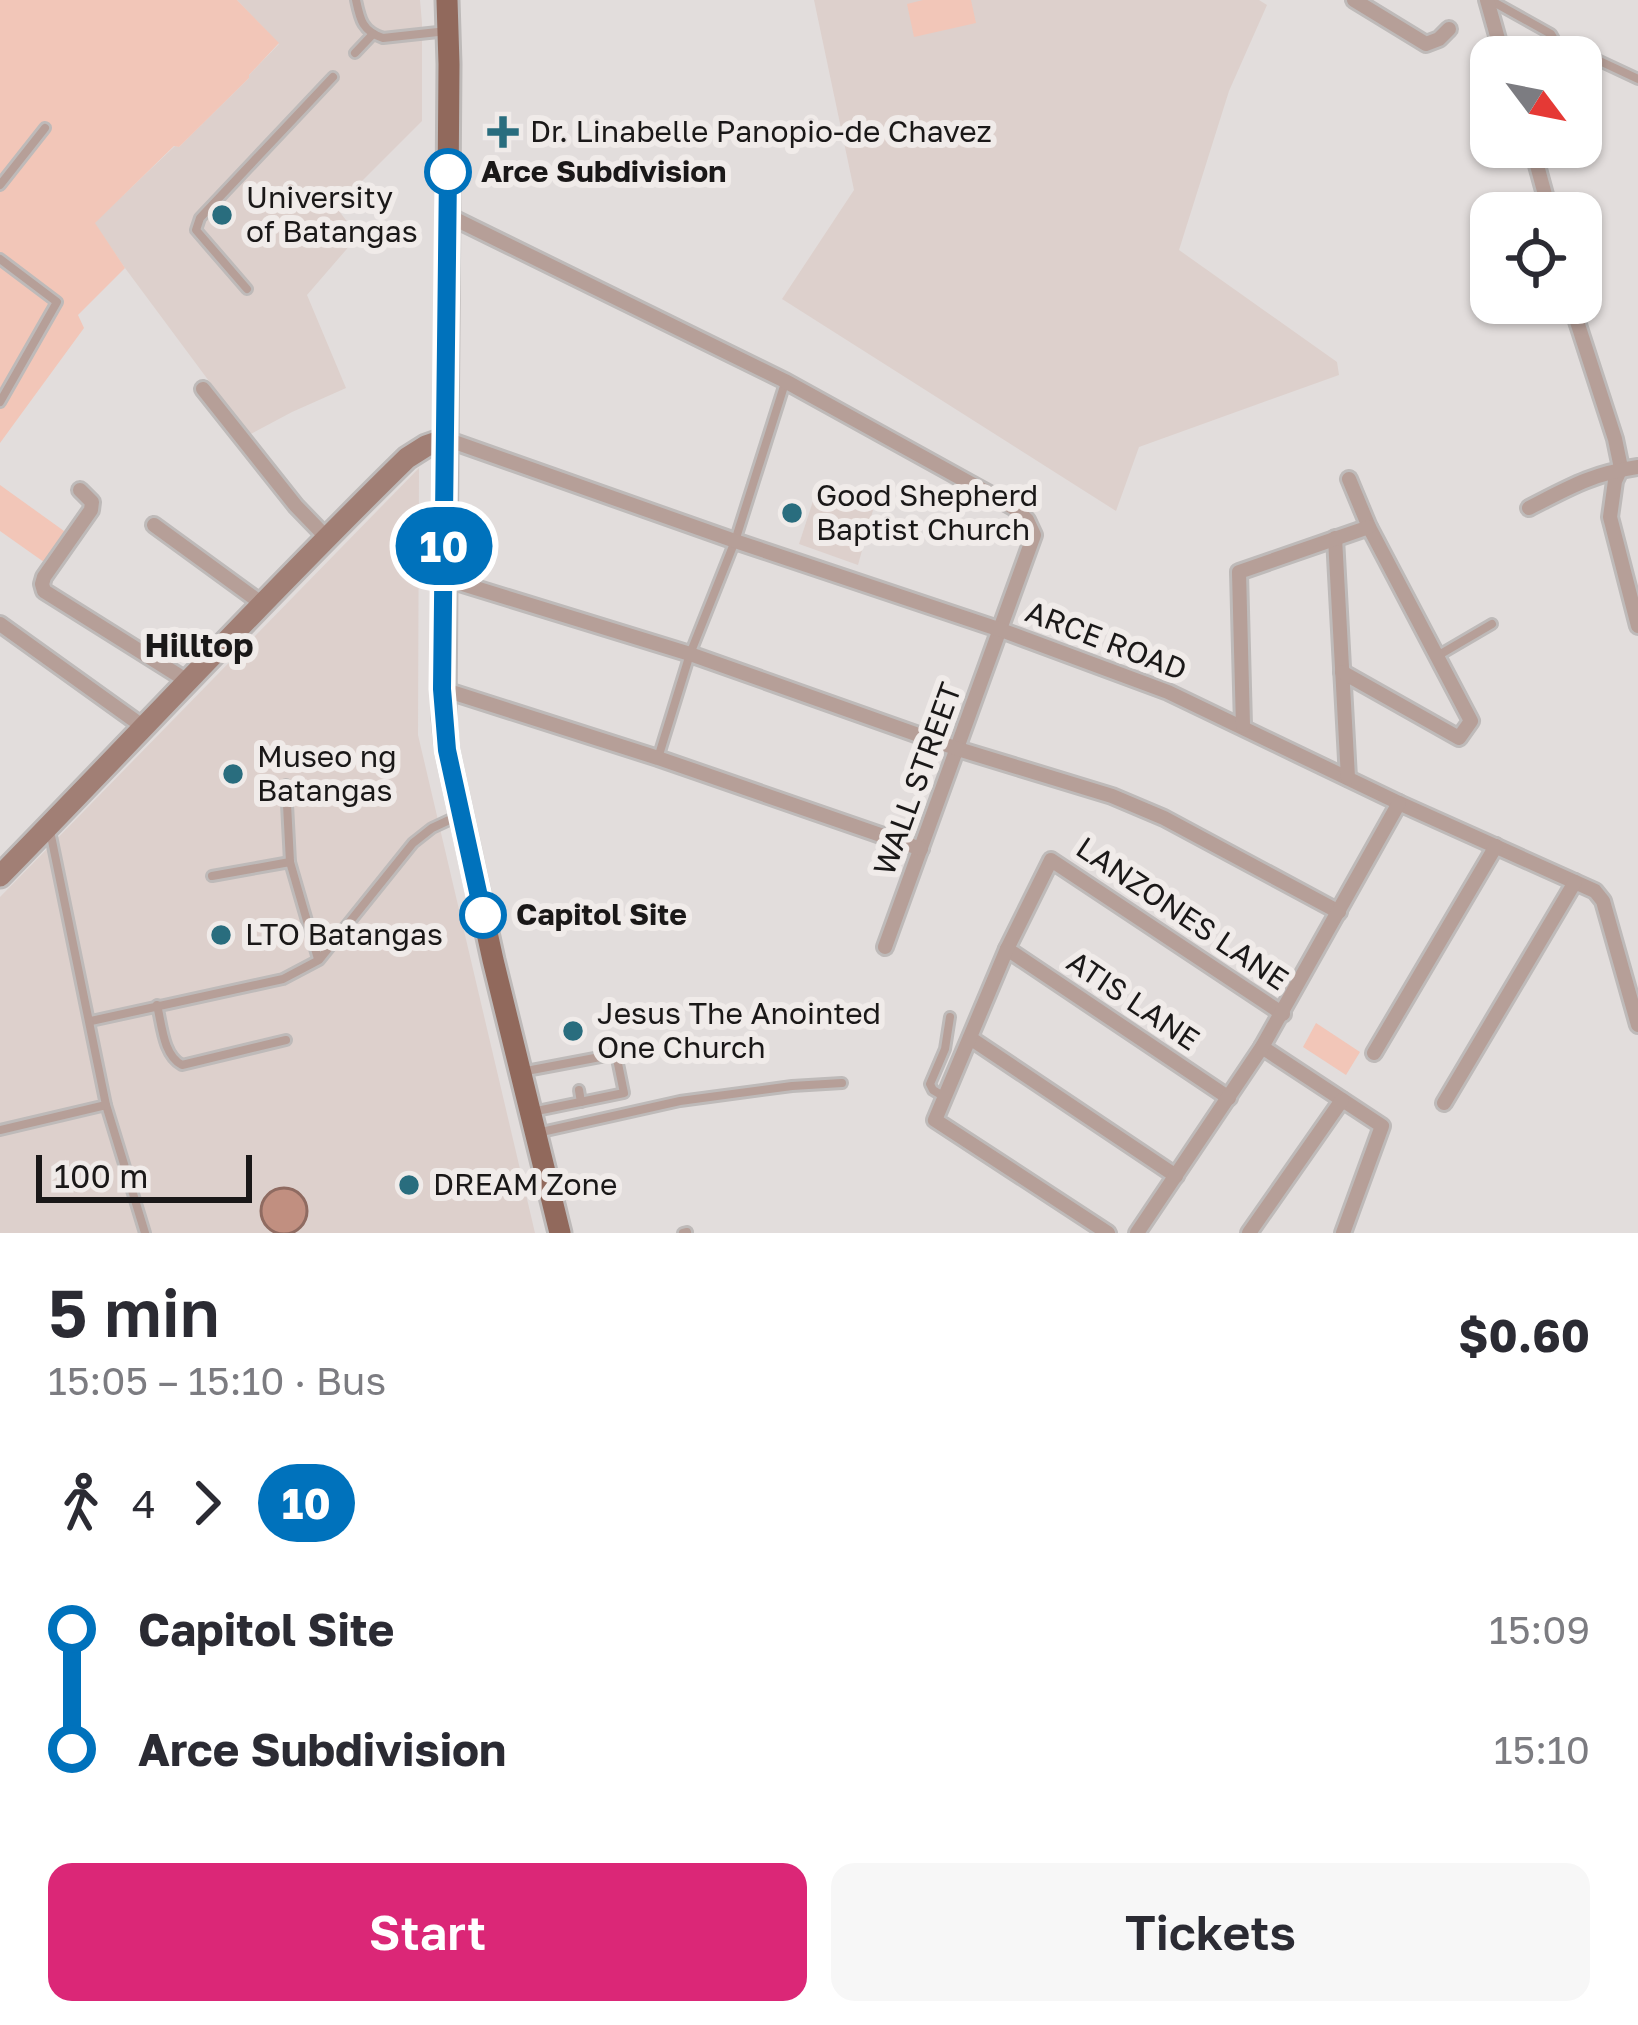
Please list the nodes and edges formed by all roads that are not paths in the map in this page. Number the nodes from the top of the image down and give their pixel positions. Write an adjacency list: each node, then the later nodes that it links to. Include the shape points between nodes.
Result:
1 (356, 0): 7 (lane)
2 (447, 0): 6 (main road)
3 (1488, 0): 8 (street); 11 (lane, via 1551,34 1560,50)
4 (1364, 3): 5 (street, via 1426,44)
5 (1449, 29)
6 (448, 30): 7 (lane); 14 (main road)
7 (373, 34): 9 (lane)
8 (1497, 36)
9 (355, 53)
10 (333, 77): 16 (lane, via 200,218 196,230)
11 (1638, 80)
12 (45, 128): 13 (lane)
13 (0, 184)
14 (447, 215): 18 (street, WALL STREET); 21 (main road)
15 (0, 259): 20 (lane, via 57,302)
16 (247, 289)
17 (1578, 324): 23 (street)
18 (785, 381): 31 (lane); 37 (street, WALL STREET, via 1027,520 1034,535)
19 (203, 389): 29 (street)
20 (0, 402)
21 (446, 439): 29 (street, via 406,458); 31 (street, ARCE ROAD); 32 (main road)
22 (1638, 467): 23 (street)
23 (1621, 468): 26 (street); 36 (street, via 1610,518)
24 (1349, 479): 28 (street)
25 (80, 490): 41 (street, via 92,511 44,577 44,590)
26 (1529, 508)
27 (154, 526): 33 (street)
28 (1370, 527): 30 (street); 39 (street)
29 (326, 537): 33 (street)
30 (1335, 538): 40 (street); 43 (street, via 1239,572)
31 (735, 541): 37 (street, ARCE ROAD); 38 (lane)
32 (443, 578): 38 (street); 42 (main road)
33 (261, 603): 41 (street)
34 (1492, 624): 39 (lane)
35 (0, 625): 44 (street)
36 (1638, 626)
37 (1001, 631): 43 (street, ARCE ROAD); 45 (street, WALL STREET)
38 (691, 654): 45 (street); 46 (lane)
39 (1439, 655): 40 (street, via 1472,721 1460,737)
40 (1342, 672): 47 (street)
41 (189, 682): 44 (street)
42 (442, 689): 46 (street); 50 (main road)
43 (1243, 726): 47 (street, ARCE ROAD)
44 (145, 728): 51 (street)
45 (958, 749): 53 (street, WALL STREET); 58 (street, via 1112,796)
46 (658, 758): 53 (street)
47 (1348, 778): 49 (street, ARCE ROAD)
48 (286, 785): 54 (lane)
49 (1399, 802): 52 (street, ARCE ROAD); 58 (street)
50 (461, 815): 61 (lane, via 412,843); 71 (main road)
51 (49, 826): 55 (street); 65 (lane)
52 (1496, 846): 57 (street, ARCE ROAD); 70 (street)
53 (921, 849): 59 (street, WALL STREET)
54 (290, 862): 56 (lane); 61 (lane)
55 (0, 876)
56 (212, 876)
57 (1575, 882): 66 (street, ARCE ROAD, via 1603,901); 78 (street)
58 (1339, 912): 63 (street)
59 (885, 946)
60 (1007, 949): 63 (street, LANZONES LANE, via 1051,860); 67 (street); 75 (street, ATIS LANE)
61 (319, 961): 62 (lane, via 283,979)
62 (157, 1005): 65 (lane); 68 (lane, via 169,1053 182,1065)
63 (1285, 1009): 69 (street)
64 (950, 1017): 74 (lane, via 930,1084)
65 (91, 1021): 79 (lane)
66 (1638, 1024)
67 (970, 1038): 74 (street); 82 (street)
68 (286, 1040)
69 (1262, 1047): 75 (street); 76 (street)
70 (1375, 1053)
71 (520, 1072): 77 (lane, via 574,1068 616,1054 624,1093); 80 (main road)
72 (842, 1083): 80 (lane)
73 (579, 1090): 77 (lane)
74 (945, 1097): 86 (street, via 935,1120)
75 (1229, 1098): 82 (street)
76 (1342, 1100): 83 (street, via 1382,1126); 88 (street)
77 (581, 1102): 80 (lane)
78 (1444, 1103)
79 (106, 1105): 81 (lane); 84 (lane)
80 (533, 1123): 85 (main road)
81 (0, 1130)
82 (1176, 1176): 87 (street)
83 (1347, 1232)
84 (145, 1233)
85 (560, 1233)
86 (1108, 1233)
87 (1137, 1233)
88 (1249, 1233)

